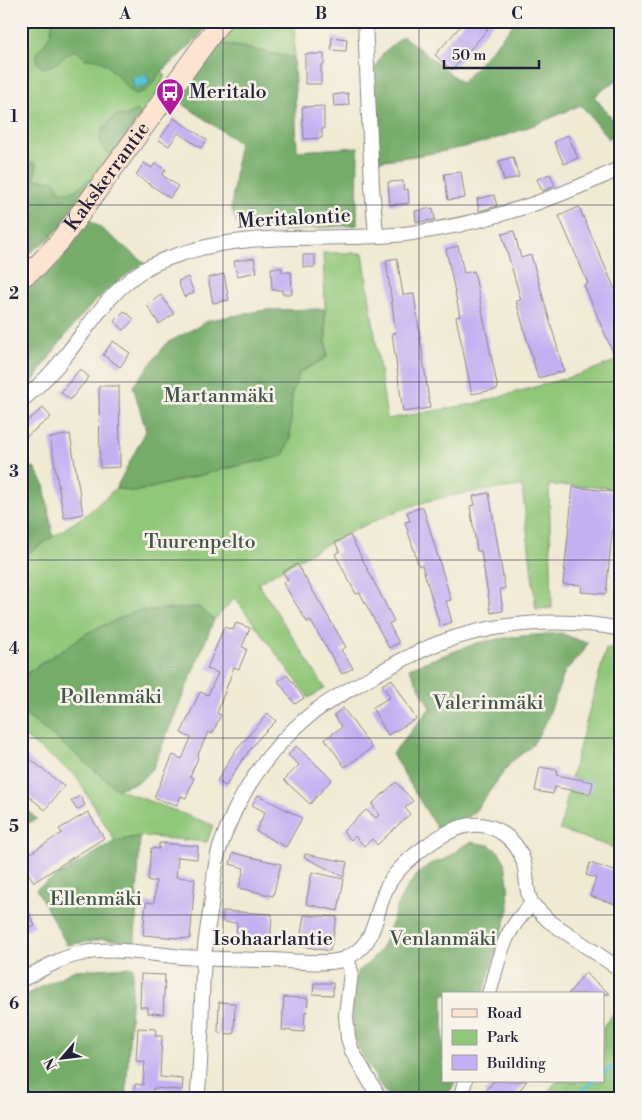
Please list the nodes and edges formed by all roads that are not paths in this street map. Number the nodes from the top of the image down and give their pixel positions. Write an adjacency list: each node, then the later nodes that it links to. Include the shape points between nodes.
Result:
1 (221, 21): 5 (street, Kakskerrantie, via 60,242)
2 (365, 21): 4 (street)
3 (621, 168): 4 (street, Meritalontie, via 539,203 491,217 436,230)
4 (376, 235): 6 (street, Meritalontie, via 265,238 199,248 159,262 117,291 52,373)
5 (21, 278)
6 (21, 401)
7 (621, 628): 10 (street, via 546,622 461,636 415,653 309,716 261,766 231,818 215,870)
8 (532, 904): 9 (street, Isohaarlantie, via 521,853 514,843 499,830 488,826 471,825 456,829 429,845 396,874 382,898 370,937 364,947); 11 (street, via 549,922); 13 (street, via 519,917 504,941)
9 (347, 957): 10 (street, Isohaarlantie, via 332,961); 16 (street, via 351,972 346,1016 348,1038)
10 (204, 959): 12 (street, Isohaarlantie, via 88,952 64,959); 15 (street)
11 (621, 970)
12 (21, 980)
13 (490, 992)
14 (465, 1082): 17 (street)
15 (197, 1099)
16 (380, 1099)
17 (460, 1099)

